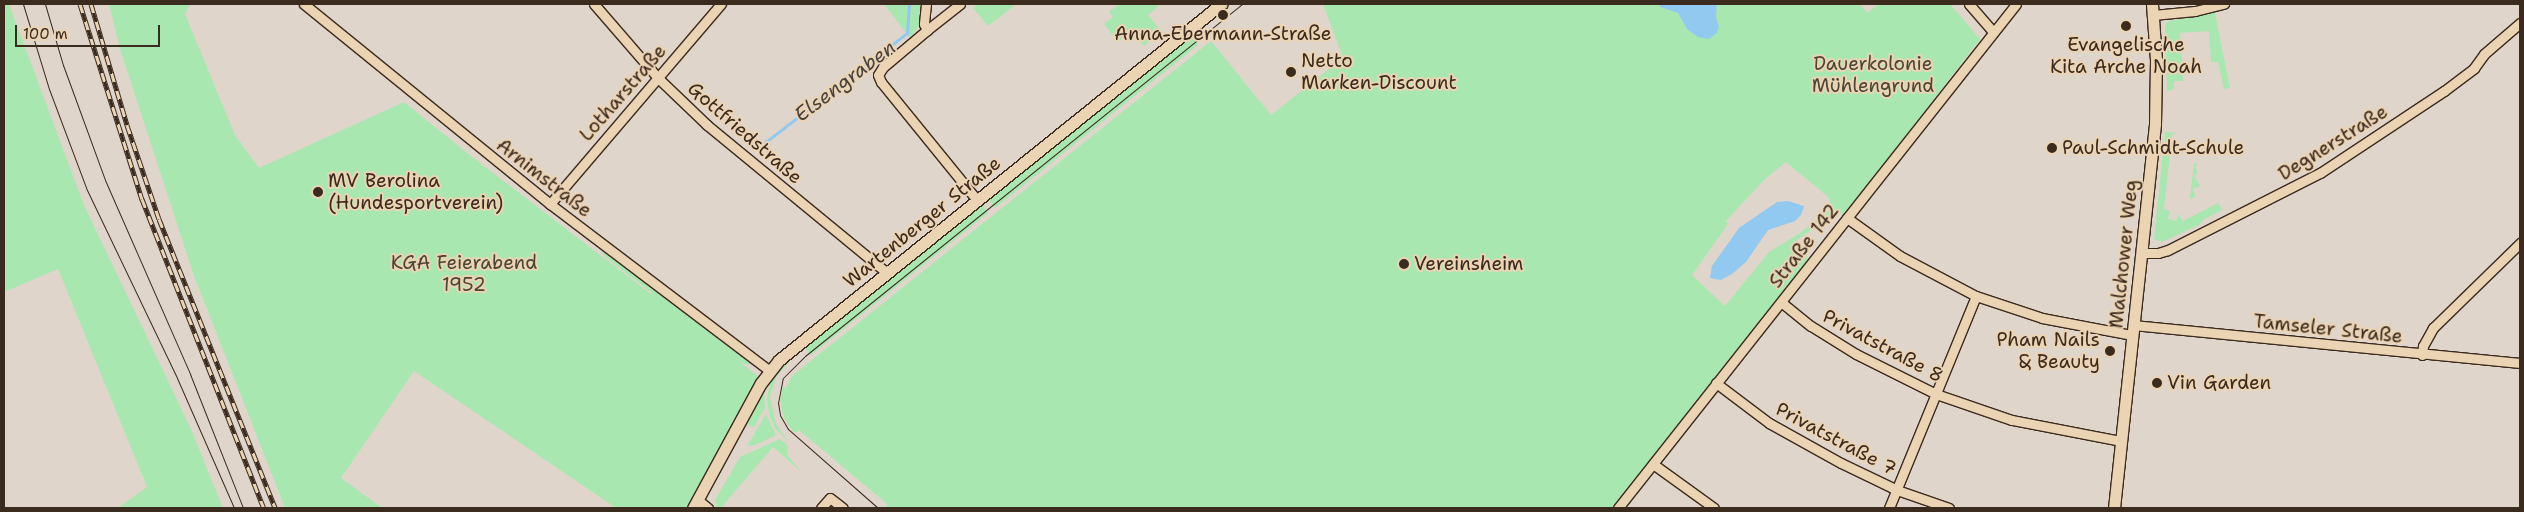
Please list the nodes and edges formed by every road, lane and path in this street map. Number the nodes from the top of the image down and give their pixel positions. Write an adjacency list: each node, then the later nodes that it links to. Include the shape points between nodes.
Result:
1 (304, 4): 17 (street, Arnimstraße)
2 (594, 4): 15 (street, Gottfriedstraße)
3 (721, 4): 15 (street, Lotharstraße)
4 (926, 4): 12 (street, via 924,24)
5 (960, 4): 12 (street)
6 (1220, 4): 16 (street, Wartenberger Straße)
7 (1969, 4): 13 (street)
8 (2016, 4): 13 (street, Straße 142)
9 (2224, 4): 10 (street, via 2195,11)
10 (2153, 9): 20 (street, Malchower Weg, via 2155,124)
11 (2517, 27): 14 (street); 20 (street, Degnerstraße, via 2444,91 2320,173 2168,250)
12 (927, 30): 16 (street, via 883,67 878,75)
13 (1993, 32): 18 (street, Straße 142)
14 (2520, 38)
15 (658, 78): 17 (street, Lotharstraße); 21 (street, Gottfriedstraße, via 743,156)
16 (977, 200): 21 (street, Wartenberger Straße)
17 (550, 204): 27 (street, Arnimstraße)
18 (1847, 218): 22 (street, Tamseler Straße, via 1900,256); 23 (street, Straße 142)
19 (2520, 243): 25 (street, via 2433,328)
20 (2142, 253): 24 (street, Malchower Weg)
21 (887, 273): 27 (street, Wartenberger Straße)
22 (1976, 296): 24 (street, Tamseler Straße, via 2042,318); 29 (street)
23 (1781, 302): 28 (street, Straße 142); 29 (street, Privatstraße 8, via 1811,326 1856,354)
24 (2133, 330): 25 (street, Tamseler Straße); 30 (street, Malchower Weg)
25 (2422, 355): 26 (street, Tamseler Straße)
26 (2520, 364)
27 (769, 370): 33 (street, Wartenberger Straße)
28 (1716, 383): 31 (street, Straße 142); 32 (street, Privatstraße 7, via 1793,437)
29 (1936, 394): 30 (street, Privatstraße 8, via 2012,420); 32 (street)
30 (2121, 441): 41 (street, Malchower Weg)
31 (1653, 464): 37 (street, Straße 142); 38 (street)
32 (1897, 490): 39 (street); 40 (street, Privatstraße 7)
33 (696, 504): 34 (street)
34 (708, 508)
35 (821, 508): 36 (street, via 830,498)
36 (843, 508)
37 (1618, 508)
38 (1714, 508)
39 (1889, 508)
40 (1949, 508)
41 (2114, 508)

